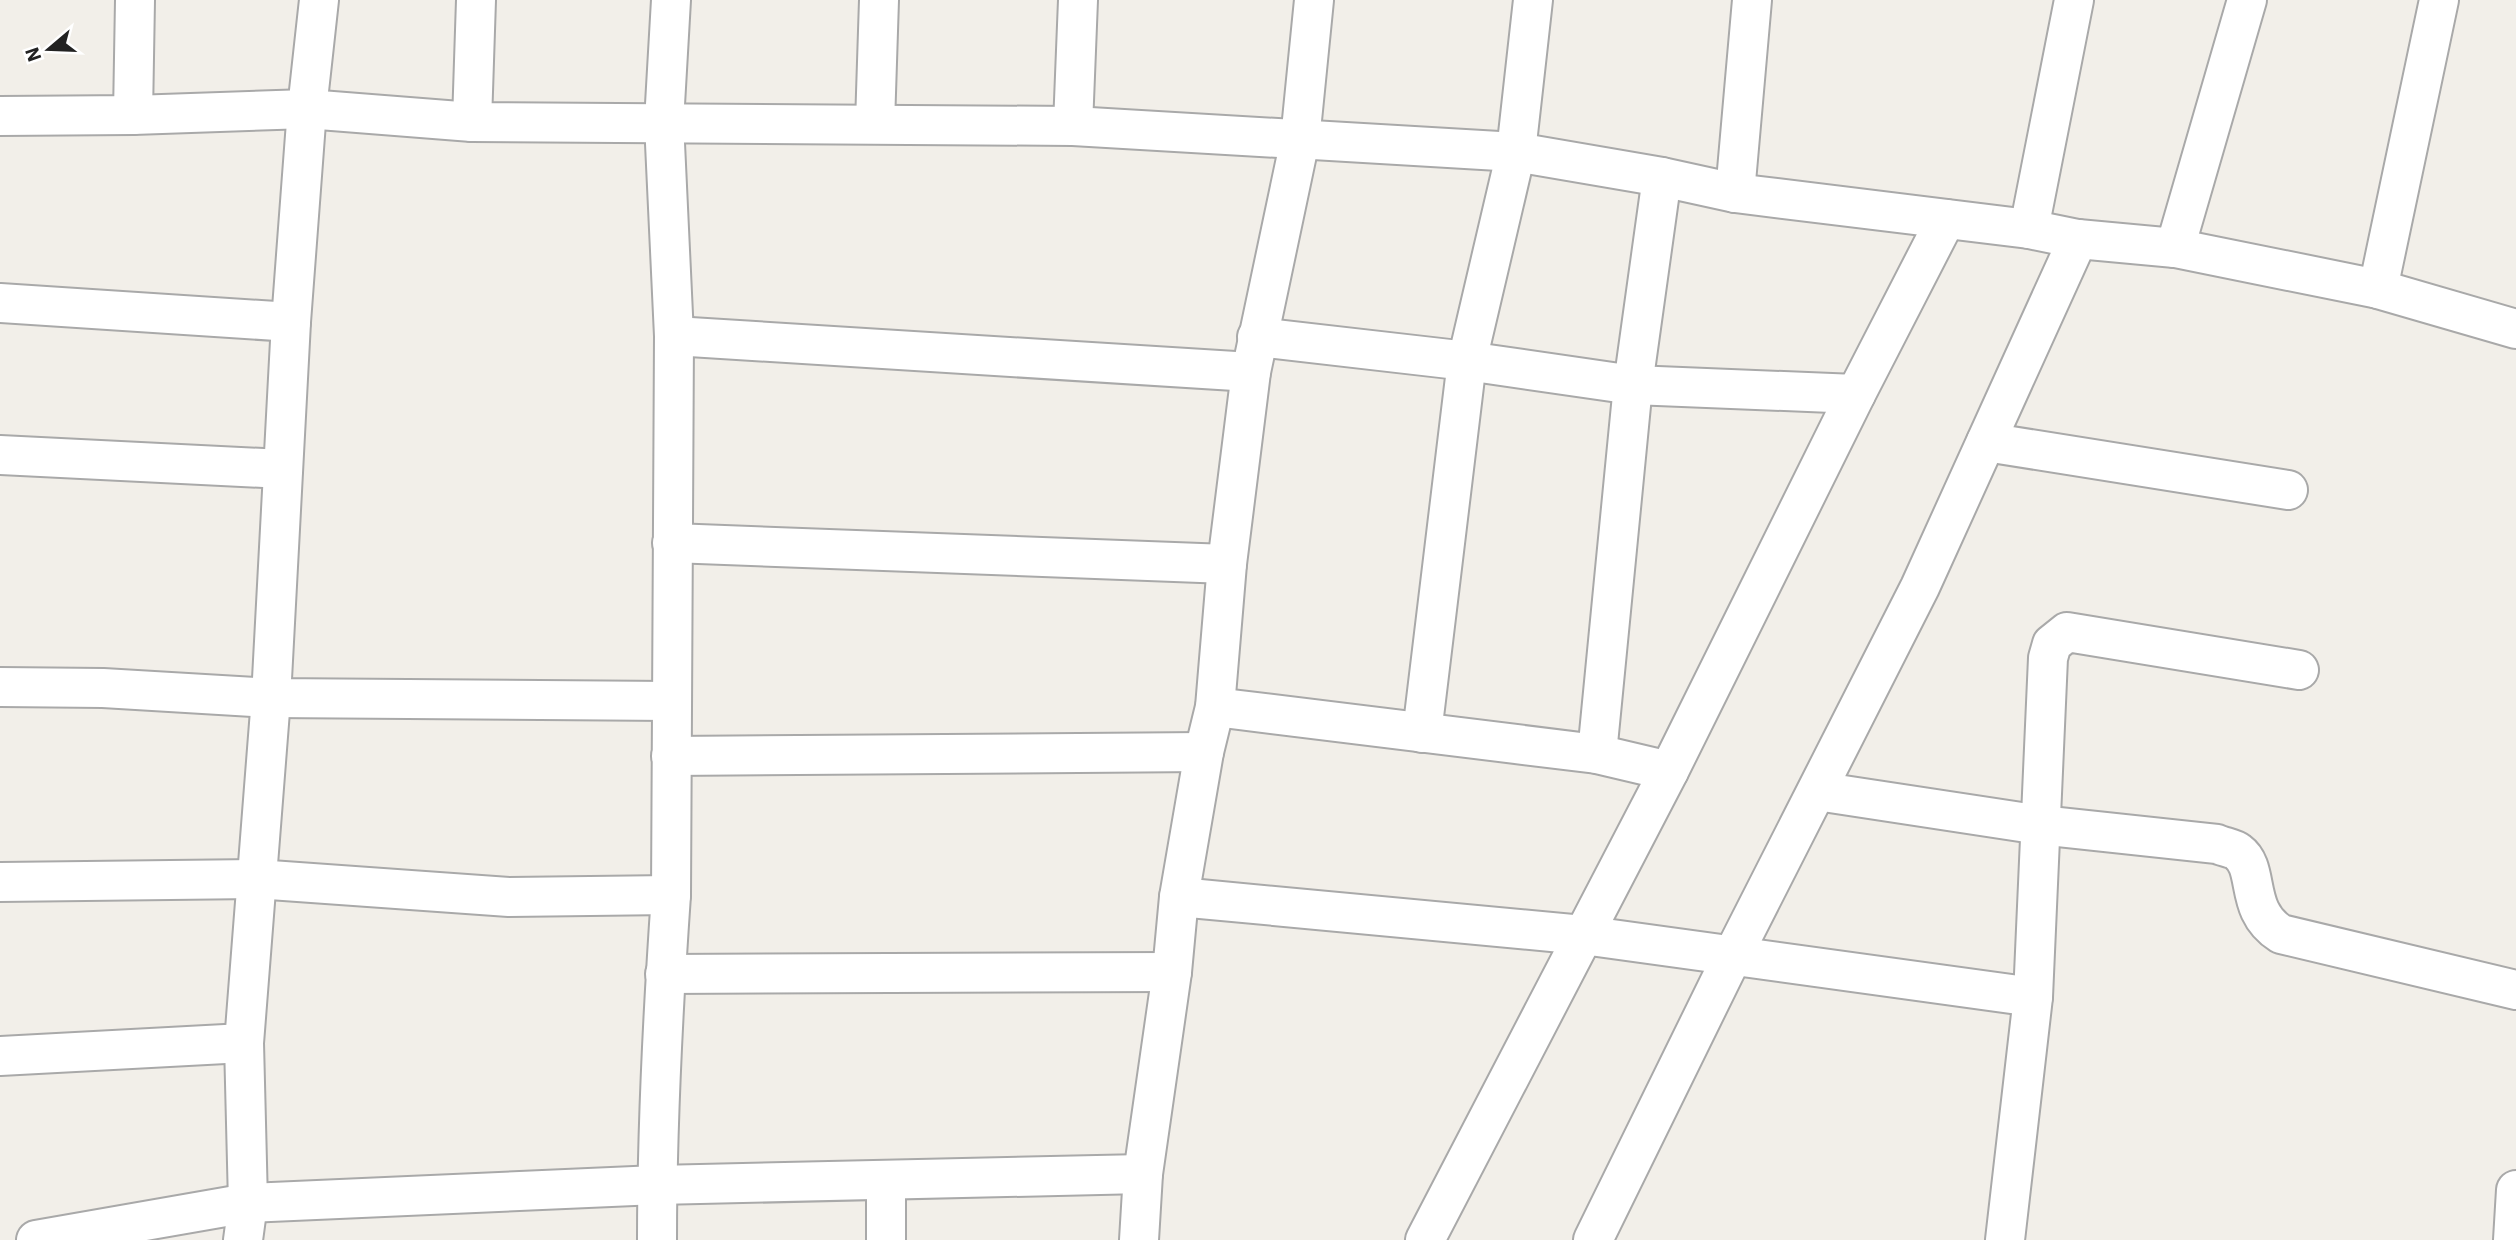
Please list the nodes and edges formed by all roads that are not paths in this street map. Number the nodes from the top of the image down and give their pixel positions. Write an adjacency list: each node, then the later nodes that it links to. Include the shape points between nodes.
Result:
1 (135, 0): 14 (street)
2 (319, 0): 13 (street)
3 (476, 0): 16 (street)
4 (671, 0): 17 (street)
5 (880, 0): 18 (street)
6 (1078, 0): 19 (street)
7 (1314, 0): 20 (street)
8 (1533, 0): 21 (street)
9 (1752, 0): 23 (street)
10 (2074, 0): 25 (street)
11 (2247, 0): 27 (street)
12 (2439, 0): 28 (street)
13 (307, 108): 14 (street); 16 (street); 30 (street)
14 (133, 115): 15 (street)
15 (0, 116)
16 (472, 122): 17 (street)
17 (664, 122): 18 (street); 32 (street)
18 (875, 124): 19 (street)
19 (1073, 126): 20 (street)
20 (1300, 140): 21 (street); 33 (street)
21 (1516, 152): 22 (street); 34 (street)
22 (1662, 177): 23 (street); 35 (street)
23 (1735, 193): 24 (street)
24 (1946, 219): 25 (street); 36 (street)
25 (2029, 229): 26 (street)
26 (2078, 239): 27 (street); 37 (street)
27 (2175, 248): 28 (street)
28 (2378, 289): 31 (street)
29 (0, 303): 30 (street)
30 (291, 322): 39 (street)
31 (2516, 329)
32 (674, 336): 33 (street); 41 (street)
33 (1254, 354): 34 (street); 42 (street)
34 (1468, 361): 35 (street); 48 (street)
35 (1633, 385): 36 (street); 50 (street)
36 (1856, 394): 52 (street)
37 (1986, 442): 40 (street); 53 (street, via 1920,587)
38 (0, 455): 39 (street)
39 (283, 469): 45 (street)
40 (2288, 491)
41 (672, 543): 42 (street); 46 (street)
42 (1227, 564): 47 (street)
43 (2299, 670): 54 (street, via 2067,632 2052,644 2048,658)
44 (0, 687): 45 (street)
45 (271, 698): 46 (street); 55 (street)
46 (670, 701): 51 (street)
47 (1215, 707): 48 (street); 49 (street)
48 (1422, 733): 50 (street)
49 (1204, 752): 51 (street); 58 (street)
50 (1597, 754): 52 (street)
51 (671, 756): 57 (street)
52 (1669, 771): 59 (street)
53 (1817, 791): 54 (street); 60 (street)
54 (2040, 825): 63 (street, via 2217,844 2239,852 2259,913 2281,934); 64 (street)
55 (256, 879): 56 (street); 57 (street, via 509,897); 65 (street)
56 (0, 882)
57 (671, 895): 62 (street)
58 (1179, 897): 59 (street); 61 (street)
59 (1583, 935): 60 (street); 77 (street)
60 (1732, 957): 64 (street); 78 (street)
61 (1172, 972): 62 (street); 67 (street)
62 (666, 974): 69 (street)
63 (2516, 990)
64 (2033, 997): 79 (street)
65 (244, 1043): 66 (street); 71 (street)
66 (0, 1056)
67 (1143, 1174): 68 (street); 76 (street)
68 (886, 1180): 69 (street); 75 (street)
69 (657, 1185): 71 (street); 74 (street)
70 (2516, 1190): 80 (street)
71 (248, 1203): 72 (street); 73 (street)
72 (36, 1240)
73 (243, 1240)
74 (657, 1240)
75 (886, 1240)
76 (1139, 1240)
77 (1425, 1240)
78 (1593, 1240)
79 (2006, 1240)
80 (2513, 1240)

